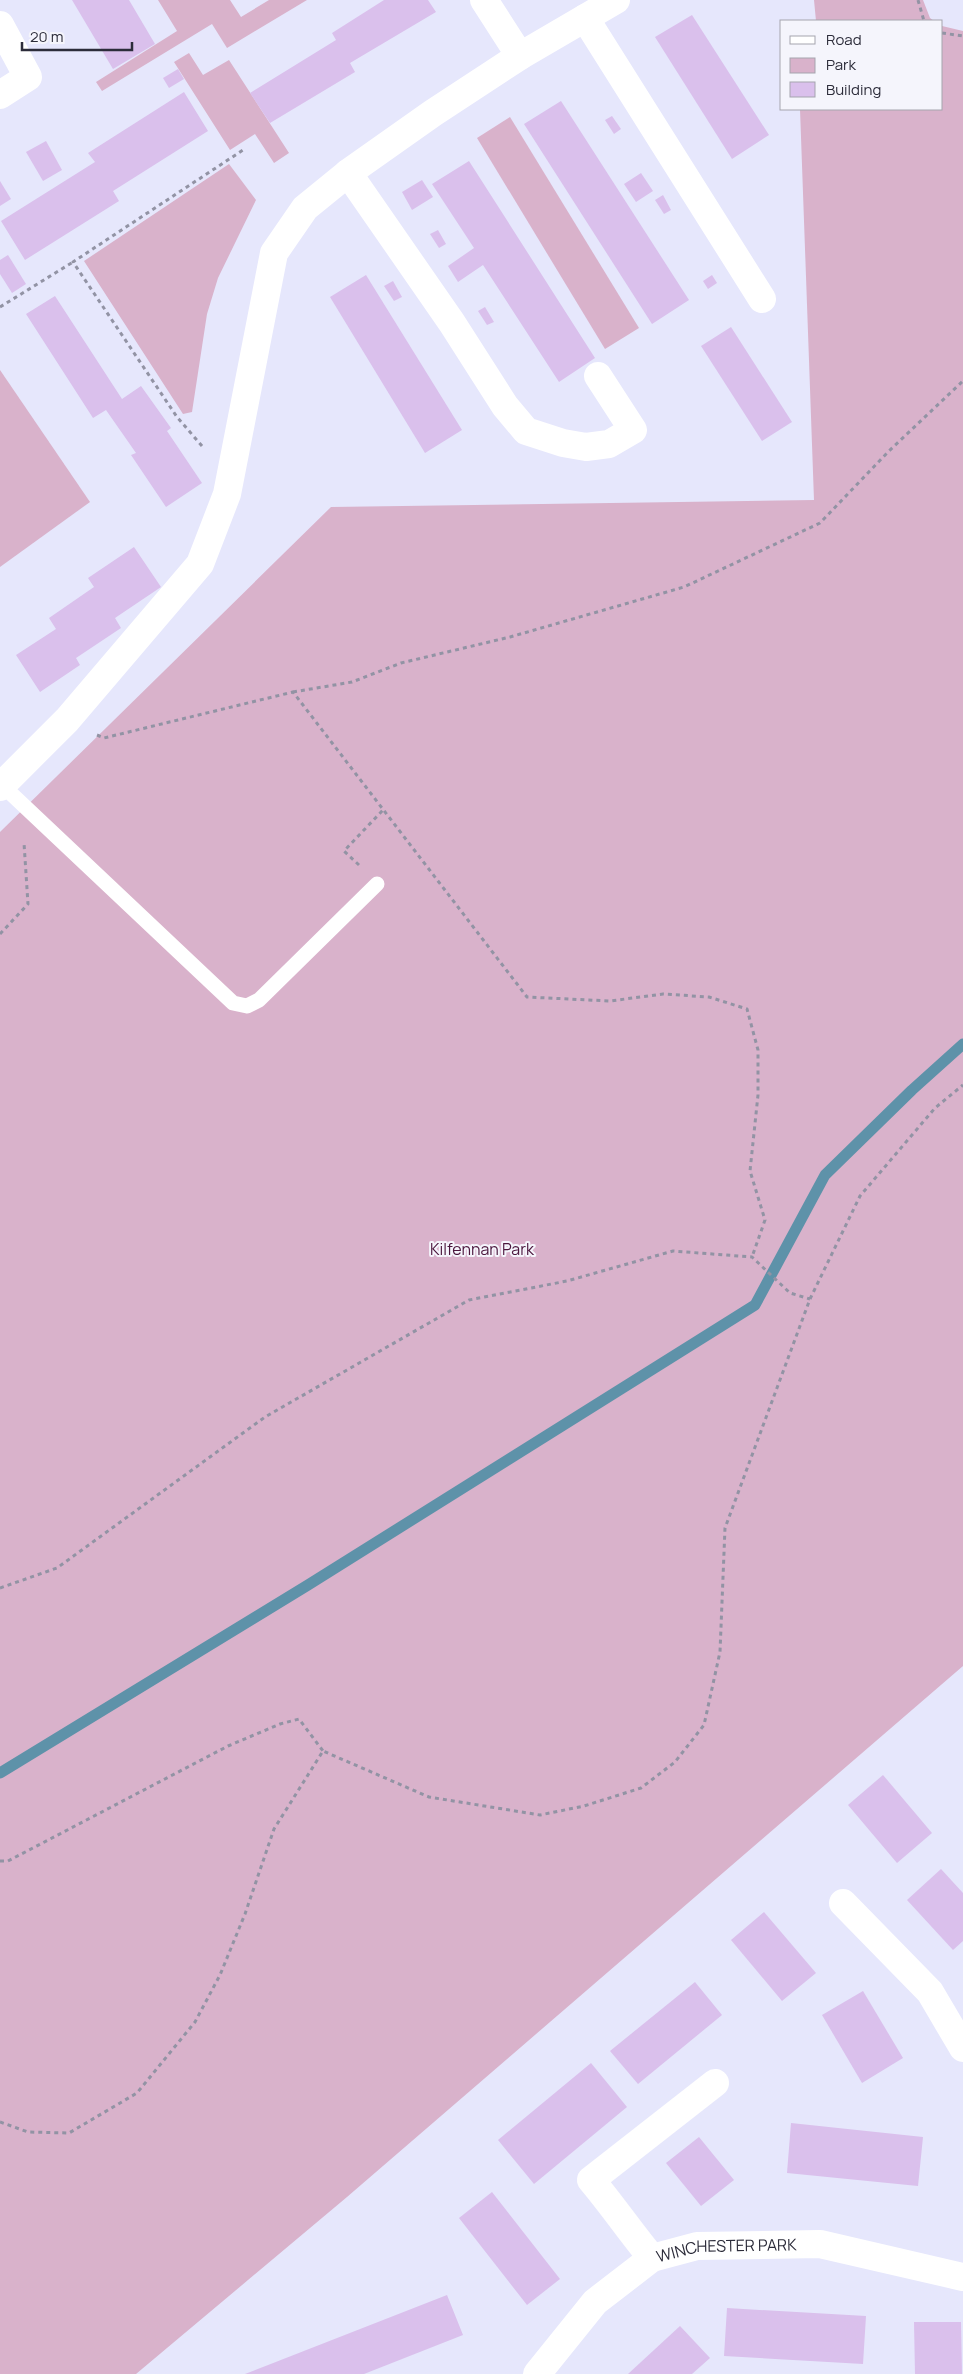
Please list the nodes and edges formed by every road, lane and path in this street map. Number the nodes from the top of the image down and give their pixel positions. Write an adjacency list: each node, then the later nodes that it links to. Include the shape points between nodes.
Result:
1 (484, 0): 9 (street)
2 (616, 0): 4 (street)
3 (918, 0): 5 (path)
4 (585, 18): 9 (street); 14 (street)
5 (924, 20)
6 (0, 25): 10 (street, via 28,77)
7 (943, 32): 8 (path)
8 (963, 36)
9 (520, 56): 12 (street)
10 (0, 95)
11 (242, 150): 13 (path)
12 (348, 173): 16 (street, via 505,406 526,431 586,447 609,444 633,430); 18 (street, via 305,208 274,253)
13 (73, 262): 15 (path); 18 (path, via 177,417)
14 (762, 299)
15 (0, 307)
16 (598, 376)
17 (963, 381): 19 (path, via 820,523 684,588 401,663 352,682)
18 (230, 479): 20 (street, via 200,564)
19 (293, 692): 20 (path, via 104,738); 22 (path)
20 (67, 720): 21 (street)
21 (1, 786): 23 (lane)
22 (383, 810): 24 (path, via 344,851); 27 (path, via 527,997 610,1001 663,994 709,997 747,1009 758,1050 758,1095 750,1171 765,1220)
23 (36, 818): 24 (lane, via 233,1003 247,1006 260,1000); 25 (path, via 23,832 28,904)
24 (377, 884)
25 (0, 934)
26 (963, 1085): 28 (path, via 935,1108 860,1196)
27 (752, 1257): 28 (path, via 790,1292); 29 (path, via 673,1251 567,1281 469,1300 265,1417 57,1568)
28 (810, 1299): 30 (path, via 725,1528 720,1652 704,1725 675,1762 641,1788 584,1806 540,1815 429,1797)
29 (0, 1588)
30 (323, 1751): 31 (path, via 299,1719 280,1724 228,1746 8,1861); 35 (path, via 274,1829 224,1966 195,2022 137,2093 69,2133 28,2132)
31 (0, 1861)
32 (842, 1903): 33 (street, via 930,1992)
33 (963, 2048)
34 (715, 2083): 36 (street, via 592,2180)
35 (0, 2122)
36 (652, 2258): 37 (street, WINCHESTER PARK, via 698,2246 820,2244); 38 (street, WINCHESTER PARK, via 595,2302)
37 (963, 2273)
38 (537, 2374)

